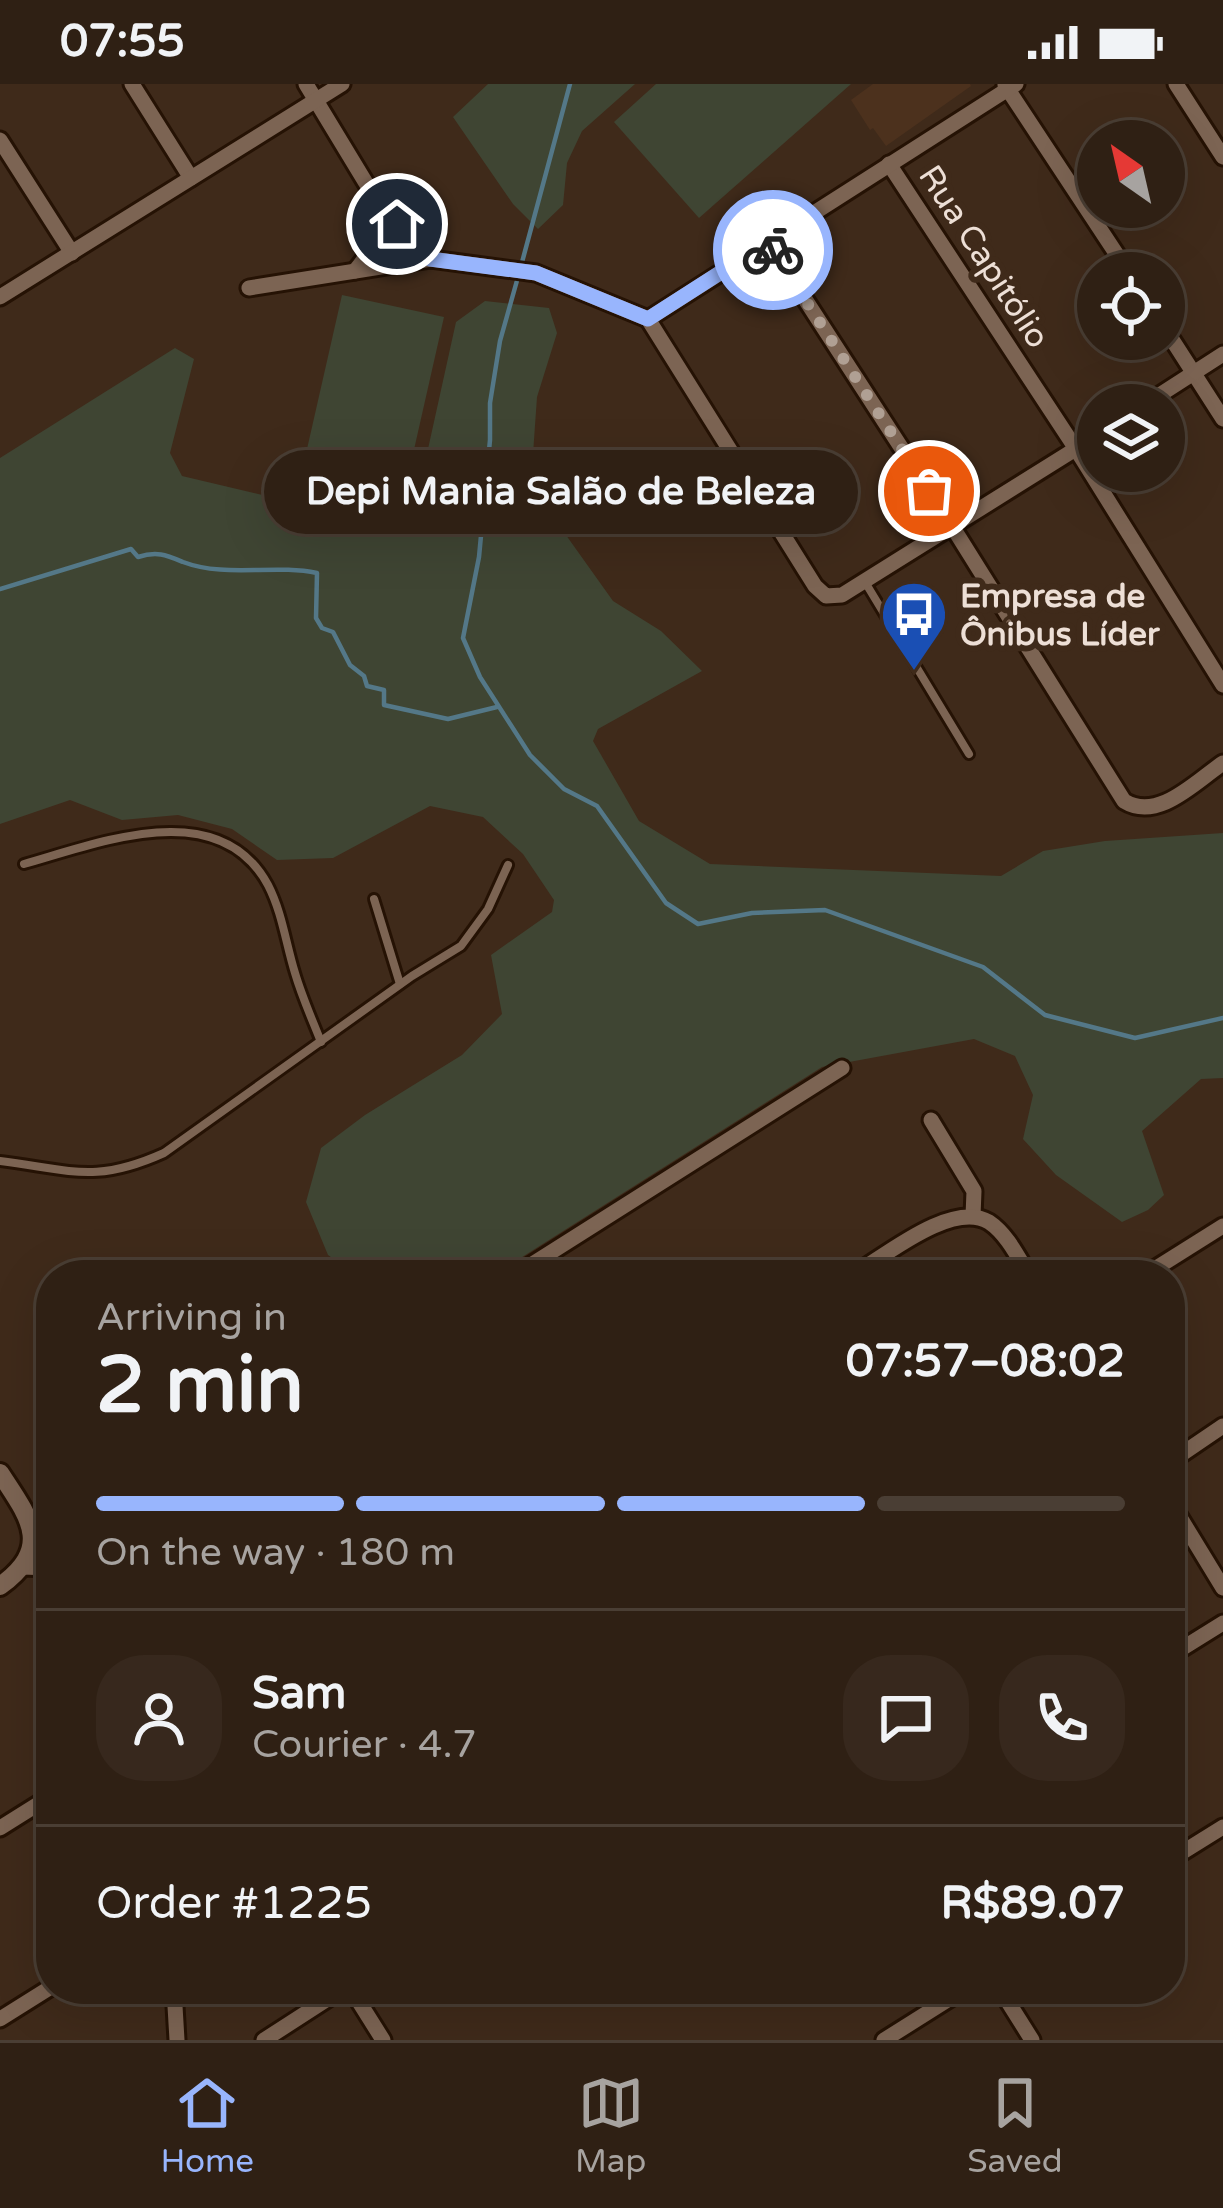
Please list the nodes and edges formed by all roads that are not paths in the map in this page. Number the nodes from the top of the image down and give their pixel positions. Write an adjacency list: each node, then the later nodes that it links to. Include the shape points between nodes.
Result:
1 (132, 84): 10 (street)
2 (306, 84): 6 (street)
3 (342, 84): 6 (street)
4 (1176, 84): 8 (street)
5 (1010, 86): 9 (street); 13 (street)
6 (316, 101): 10 (street); 11 (street)
7 (0, 140): 14 (street)
8 (1223, 157)
9 (889, 164): 12 (street); 25 (street, Rua Capitólio)
10 (191, 178): 14 (street)
11 (375, 198): 15 (street); 16 (street, via 376,239)
12 (768, 242): 19 (street); 26 (street)
13 (1116, 252)
14 (72, 253): 18 (street)
15 (430, 259): 16 (street); 19 (street, via 536,273)
16 (355, 271): 17 (street)
17 (249, 287)
18 (0, 297)
19 (648, 319): 27 (street, via 814,586 842,595)
20 (1223, 354): 22 (street)
21 (1185, 359): 22 (street)
22 (1194, 373): 23 (street); 24 (street)
23 (1177, 384)
24 (1223, 419)
25 (1076, 449): 26 (street); 28 (street, Rua Capitólio)
26 (952, 526): 27 (street); 30 (street, via 1124,802 1150,810)
27 (865, 580): 29 (lane)
28 (1223, 685)
29 (969, 754)
30 (1223, 764)
31 (24, 864): 35 (lane, via 128,835 184,830 218,840 267,884)
32 (508, 866): 34 (lane, via 461,946)
33 (374, 899): 34 (lane)
34 (400, 984): 35 (lane)
35 (321, 1042): 38 (lane, via 164,1153 126,1170 100,1175)
36 (842, 1068): 41 (street)
37 (931, 1120): 39 (street, via 974,1191)
38 (0, 1161)
39 (973, 1216): 42 (street, via 941,1222); 43 (street, via 1005,1237)
40 (1223, 1226): 44 (street)
41 (539, 1260)
42 (878, 1260)
43 (1020, 1260)
44 (1169, 1260)
45 (1223, 1426): 46 (street)
46 (1185, 1452)
47 (0, 1473): 48 (street)
48 (32, 1522): 49 (street); 51 (street)
49 (36, 1525)
50 (1185, 1526): 54 (street)
51 (22, 1567): 52 (street); 53 (street)
52 (36, 1567)
53 (0, 1586)
54 (1223, 1588)
55 (1223, 1623): 56 (street)
56 (1185, 1647)
57 (36, 1806): 58 (street)
58 (33, 1808): 59 (lane); 61 (street)
59 (36, 1812)
60 (1223, 1827): 62 (street)
61 (0, 1828)
62 (1185, 1851)
63 (36, 1996): 69 (street)
64 (175, 2004): 71 (street)
65 (324, 2004): 70 (street)
66 (358, 2004): 72 (street)
67 (941, 2004): 73 (street)
68 (1009, 2004): 74 (street)
69 (0, 2019)
70 (275, 2037)
71 (177, 2040)
72 (383, 2040)
73 (884, 2040)
74 (1031, 2040)

